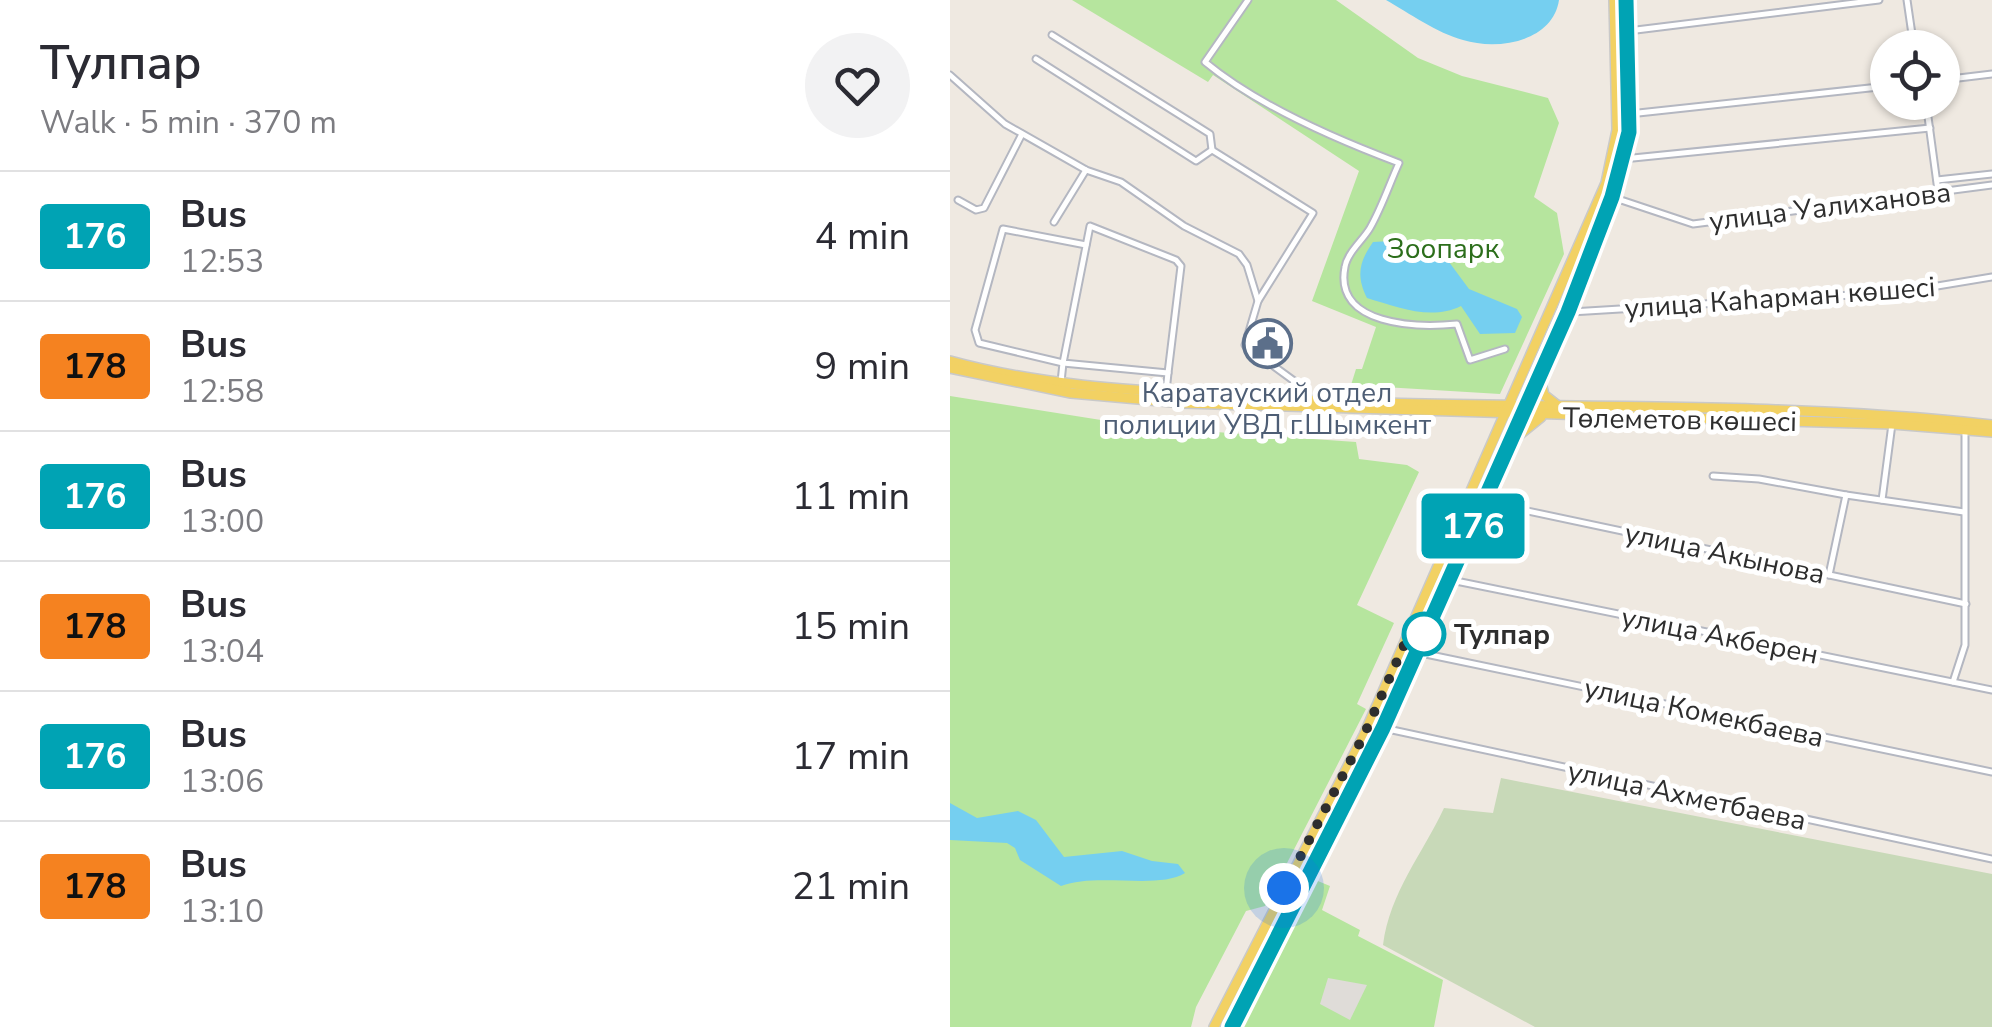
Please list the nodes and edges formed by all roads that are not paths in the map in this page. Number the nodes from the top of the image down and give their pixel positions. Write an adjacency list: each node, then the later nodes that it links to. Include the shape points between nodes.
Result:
1 (1248, 0): 32 (street, via 1205,62 1318,131 1398,163 1370,228 1345,263 1344,287 1356,308 1400,325 1457,324 1470,360)
2 (1614, 0): 41 (main road, via 1618,126 1606,183)
3 (1626, 0): 7 (main road)
4 (1879, 0): 7 (street)
5 (1907, 0): 6 (street)
6 (1911, 30)
7 (1628, 31): 14 (main road)
8 (1052, 35): 18 (street, via 1210,134)
9 (1036, 59): 18 (street, via 1196,161)
10 (1992, 74): 12 (street)
11 (950, 75): 17 (street)
12 (1960, 78)
13 (1870, 88): 14 (street)
14 (1630, 114): 19 (main road)
15 (1929, 120): 16 (street)
16 (1930, 128): 19 (street); 22 (street)
17 (1022, 134): 20 (street); 26 (street, via 984,208)
18 (1212, 150): 30 (street, via 1313,212)
19 (1623, 158): 25 (main road)
20 (1086, 170): 27 (street); 30 (street, via 1104,172 1239,254)
21 (1992, 174): 22 (street)
22 (1937, 180): 24 (street)
23 (1992, 184): 24 (street, улица Уалиханова)
24 (1938, 192): 25 (street, улица Уалиханова, via 1694,224)
25 (1612, 197): 31 (main road)
26 (958, 200)
27 (1054, 222)
28 (1086, 245): 33 (street); 33 (street, via 1003,230 975,330 979,342); 35 (street, via 1090,226 1180,266)
29 (1992, 277): 31 (street, улица Каһарман көшесі, via 1901,292)
30 (1258, 301): 39 (street, via 1245,345 1301,386)
31 (1568, 312): 36 (main road)
32 (1505, 349)
33 (1062, 364): 35 (street); 37 (street)
34 (950, 365): 37 (main road, Төлеметов көшесі); 41 (main road, Төлеметов көшесі, via 1121,398)
35 (1168, 372): 38 (street)
36 (1539, 374): 40 (main road, via 1544,395); 42 (main road)
37 (1060, 382): 38 (main road, Төлеметов көшесі)
38 (1166, 392): 39 (main road, Төлеметов көшесі)
39 (1309, 401): 41 (main road, Төлеметов көшесі)
40 (1560, 408): 42 (main road, Төлеметов көшесі); 45 (main road, Төлеметов көшесі)
41 (1507, 411): 42 (main road, Төлеметов көшесі); 53 (main road)
42 (1523, 412): 43 (main road, Төлеметов көшесі); 47 (main road)
43 (1543, 416): 44 (main road, Төлеметов көшесі); 47 (main road)
44 (1892, 424): 46 (main road, Төлеметов көшесі); 50 (street)
45 (1992, 428): 46 (main road, Төлеметов көшесі)
46 (1965, 430): 52 (street)
47 (1508, 444): 51 (main road)
48 (1713, 476): 49 (street)
49 (1846, 495): 50 (street); 55 (street)
50 (1882, 500): 52 (street)
51 (1483, 502): 54 (main road); 55 (street, улица Акынова)
52 (1964, 512): 57 (street)
53 (1450, 541): 54 (main road); 64 (main road, via 1364,735)
54 (1464, 546): 56 (main road)
55 (1829, 575): 57 (street, улица Акынова)
56 (1448, 580): 58 (main road); 59 (street, улица Акберен)
57 (1966, 604): 59 (street, via 1965,645)
58 (1416, 652): 61 (main road); 62 (street, улица Комекбаева)
59 (1954, 682): 60 (street, улица Акберен)
60 (1992, 690)
61 (1383, 728): 63 (street, улица Ахметбаева); 65 (main road)
62 (1992, 772)
63 (1992, 859)
64 (1214, 1027)
65 (1232, 1027)

